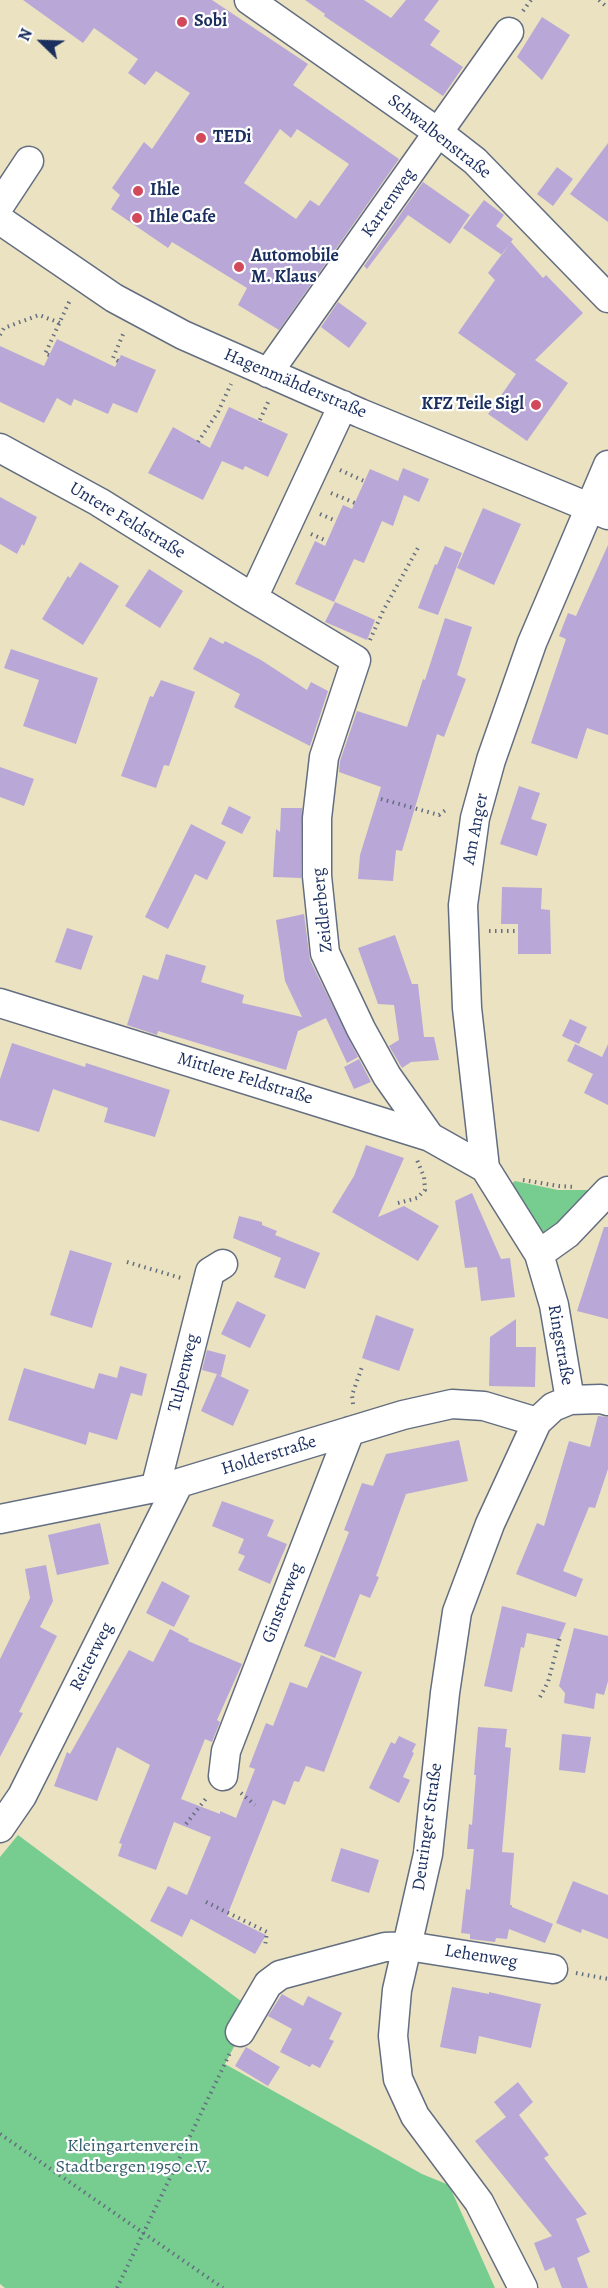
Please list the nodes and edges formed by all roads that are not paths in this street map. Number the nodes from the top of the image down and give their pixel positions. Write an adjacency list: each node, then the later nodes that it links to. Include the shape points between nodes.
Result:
1 (249, 0): 3 (street, Schwalbenstraße)
2 (509, 32): 3 (street, Karrenweg)
3 (439, 133): 7 (street, Schwalbenstraße, via 475,161); 8 (street, Karrenweg)
4 (29, 161): 5 (street)
5 (0, 205)
6 (0, 220): 8 (street, Hagenmähderstraße, via 114,298)
7 (608, 298)
8 (269, 386): 9 (street, Hagenmähderstraße)
9 (343, 405): 12 (street, Hagenmähderstraße); 13 (street)
10 (0, 448): 13 (street, Untere Feldstraße, via 99,502)
11 (608, 465): 12 (street, Am Anger)
12 (599, 511): 17 (street, Am Anger, via 532,643 491,760 471,841 463,905 465,991)
13 (253, 598): 14 (street, Untere Feldstraße)
14 (356, 660): 16 (street, Zeidlerberg, via 324,757 318,808 317,876 325,953 361,1029)
15 (0, 1004): 16 (street, Mittlere Feldstraße)
16 (422, 1134): 17 (street, Mittlere Feldstraße)
17 (485, 1168): 19 (street, Ringstraße)
18 (607, 1192): 19 (street, via 567,1234)
19 (539, 1254): 21 (street, Ringstraße, via 554,1305)
20 (215, 1274): 25 (street, Tulpenweg)
21 (570, 1400): 22 (street, Ringstraße); 23 (street, Deuringer Straße, via 553,1407)
22 (608, 1401)
23 (537, 1422): 24 (street, Holderstraße, via 484,1406 452,1404); 29 (street, Deuringer Straße, via 490,1524 457,1612 428,1854)
24 (354, 1430): 25 (street, Holderstraße); 27 (street, Ginsterweg, via 226,1751)
25 (167, 1486): 26 (street, Holderstraße); 28 (street, Reiterweg, via 22,1796)
26 (0, 1519)
27 (223, 1776)
28 (0, 1828)
29 (408, 1946): 30 (street, Lehenweg); 31 (street, Lehenweg, via 384,1947 280,1975 268,1984); 32 (street, Deuringer Straße, via 397,1990 393,2036 398,2079 415,2116 479,2202)
30 (553, 1969)
31 (240, 2032)
32 (523, 2288)

